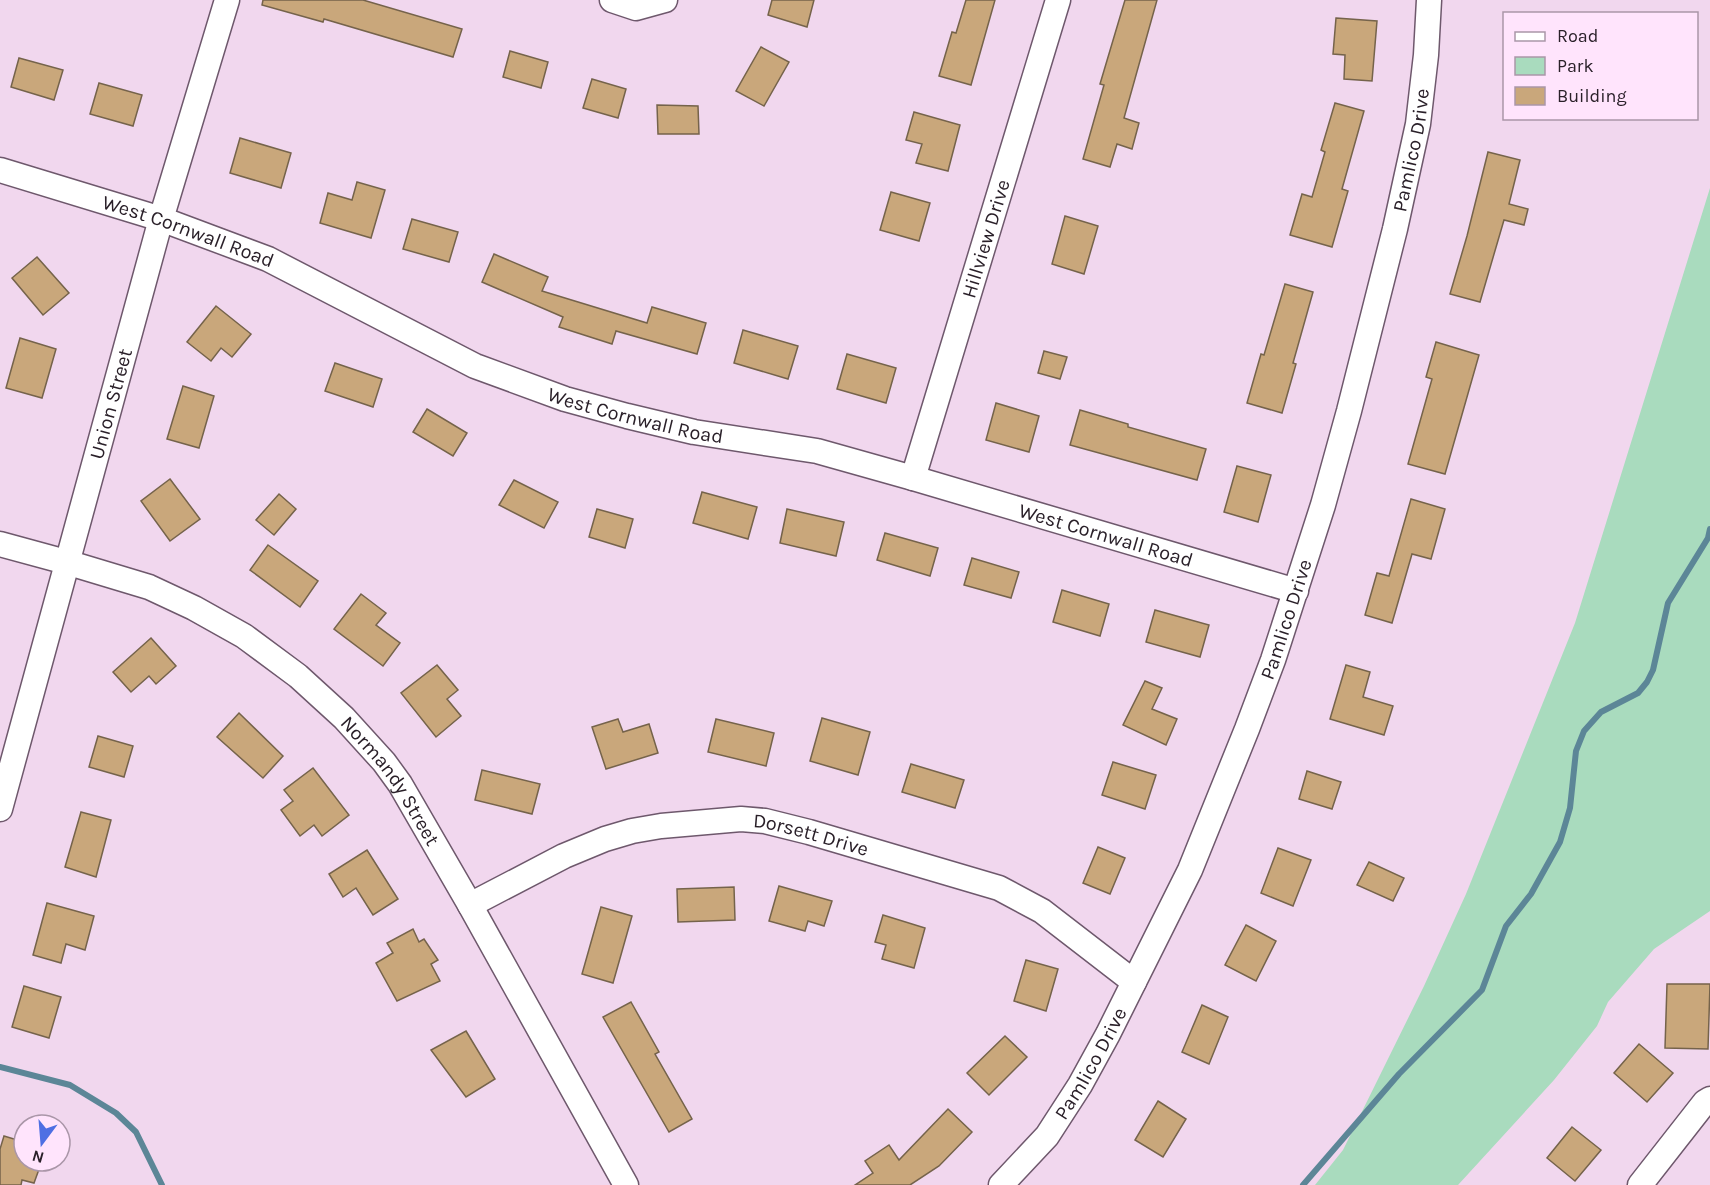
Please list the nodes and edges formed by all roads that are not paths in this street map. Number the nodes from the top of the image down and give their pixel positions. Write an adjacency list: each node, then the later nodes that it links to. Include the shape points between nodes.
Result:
1 (227, 0): 7 (street, Union Street)
2 (612, 0): 3 (street, via 636,8)
3 (665, 0)
4 (1058, 0): 8 (street, Hillview Drive)
5 (1428, 0): 11 (street, Pamlico Drive, via 1421,101 1408,174 1349,411)
6 (0, 170): 7 (street, West Cornwall Road)
7 (162, 219): 8 (street, West Cornwall Road, via 268,259 475,366 565,399 694,432 817,451); 10 (street, Union Street)
8 (913, 478): 11 (street, West Cornwall Road)
9 (0, 544): 10 (street, Normandy Street)
10 (66, 562): 12 (street, Union Street); 13 (street, Normandy Street, via 149,587 194,609 244,636 298,676 384,762)
11 (1296, 591): 14 (street, Pamlico Drive, via 1247,729 1194,859)
12 (0, 809)
13 (470, 905): 14 (street, Dorsett Drive, via 564,856 623,834 691,822 765,820 999,888 1042,910); 16 (street, Normandy Street)
14 (1134, 982): 17 (street, Pamlico Drive, via 1080,1085 1047,1136)
15 (1710, 1099): 18 (street)
16 (626, 1185)
17 (1001, 1185)
18 (1640, 1185)

